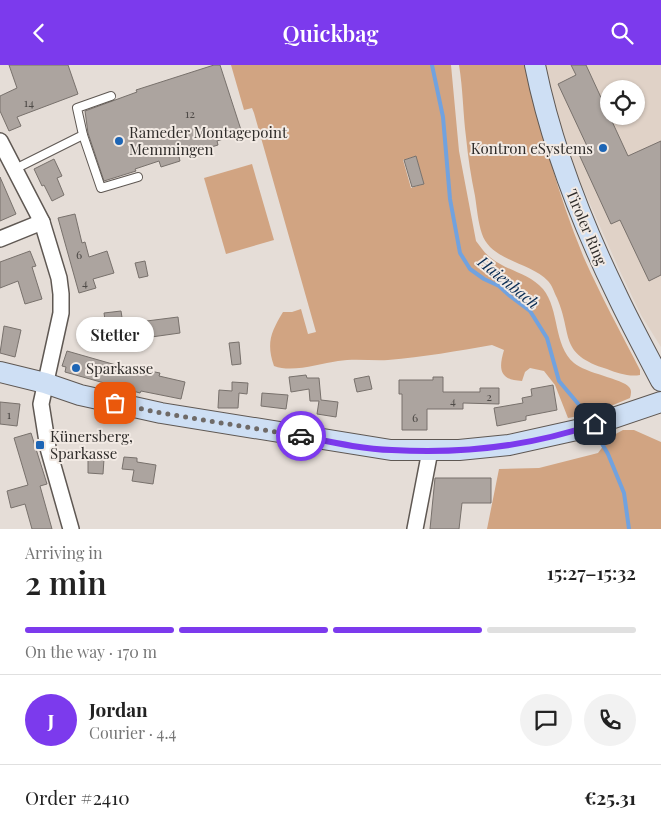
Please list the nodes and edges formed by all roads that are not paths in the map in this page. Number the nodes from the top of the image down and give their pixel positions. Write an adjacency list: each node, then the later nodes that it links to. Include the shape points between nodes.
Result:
1 (536, 65): 10 (street, Tiroler Ring, via 550,126 584,223)
2 (111, 96): 3 (lane, via 76,108)
3 (83, 135): 5 (lane); 6 (lane, via 101,188)
4 (0, 141): 5 (street)
5 (15, 169): 7 (street)
6 (138, 177)
7 (42, 223): 8 (street); 11 (street, via 57,270 62,302)
8 (0, 239)
9 (0, 372): 11 (street)
10 (661, 381)
11 (46, 383): 13 (street, via 80,395 161,413 364,447); 14 (street, via 41,404 44,430)
12 (661, 402): 13 (street, via 581,429 509,445)
13 (430, 451): 15 (street)
14 (71, 529)
15 (415, 529)

